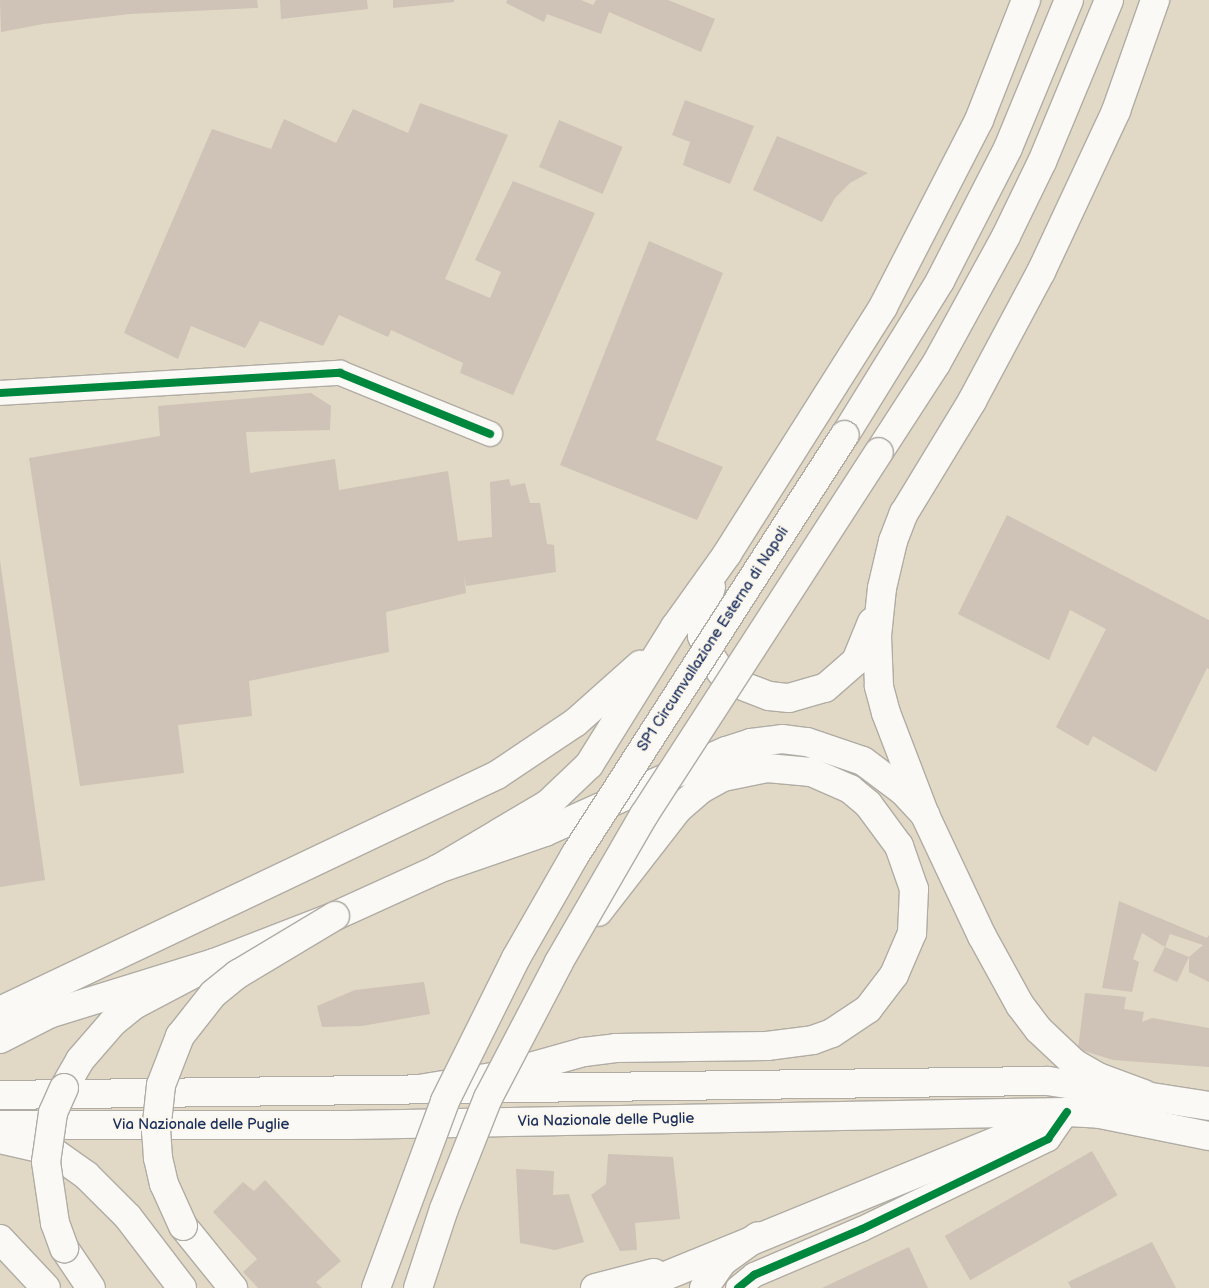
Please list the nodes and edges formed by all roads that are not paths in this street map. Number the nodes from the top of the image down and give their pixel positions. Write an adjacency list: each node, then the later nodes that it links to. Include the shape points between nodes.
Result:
1 (1026, 0): 7 (main road, via 979,120 924,232 883,307)
2 (1069, 0): 32 (main road, SP1 Circumvallazione Esterna di Napoli, bridge, via 1008,148 940,281 581,846 516,958 445,1101)
3 (1109, 0): 13 (main road, bridge, via 1042,162 1006,236 936,364 644,815)
4 (1155, 0): 8 (main road, via 1116,111 1083,183 1002,346 904,514 893,541)
5 (0, 393): 6 (street, via 340,373)
6 (490, 434)
7 (728, 554): 8 (main road, via 705,600 702,636 721,672 735,683 769,696 789,698 807,694 825,688 842,675 856,661 867,640); 9 (main road)
8 (882, 588): 10 (main road, via 877,636 879,686)
9 (674, 627): 11 (main road, via 589,765 570,786 548,804); 15 (main road, via 634,671 576,722 497,775)
10 (925, 815): 11 (main road, via 885,776 842,752 782,739 751,743 545,832); 19 (main road, via 982,936 1020,1006 1039,1030 1074,1063 1098,1077)
11 (429, 873): 12 (main road)
12 (335, 916): 14 (main road, bridge); 31 (main road, bridge, via 213,994 180,1036 161,1085 156,1132 164,1184 183,1226)
13 (559, 962): 17 (main road, bridge, via 678,809 716,781 744,770 790,767 830,778 856,794 886,825 899,846 914,889 914,912 905,954 881,995 852,1022 814,1040 767,1046 616,1048 584,1052 498,1076); 33 (main road, bridge, via 484,1106)
14 (214, 963): 16 (main road, via 81,1002 25,1024); 29 (main road, bridge, via 134,1005 113,1022 80,1060 54,1113 46,1162 50,1199 64,1248)
15 (0, 1011)
16 (0, 1039)
17 (419, 1089): 18 (main road, Via Nazionale delle Puglie); 19 (main road, Via Nazionale delle Puglie, via 1048,1082)
18 (0, 1094)
19 (1144, 1094): 20 (main road, Via Nazionale delle Puglie)
20 (1209, 1106)
21 (1067, 1112): 22 (main road, Via Nazionale delle Puglie, via 349,1125); 23 (main road, Via Nazionale delle Puglie, via 1100,1114); 25 (main road); 37 (street, via 1048,1139 1027,1151 862,1229 754,1275)
22 (0, 1126)
23 (1209, 1136)
24 (0, 1139): 30 (main road, via 52,1151 86,1175 128,1217)
25 (758, 1236): 27 (main road); 36 (main road, via 722,1262)
26 (0, 1238): 28 (main road)
27 (693, 1262): 34 (main road); 35 (main road)
28 (46, 1288)
29 (91, 1288)
30 (182, 1288)
31 (233, 1288)
32 (376, 1288)
33 (418, 1288)
34 (595, 1288)
35 (636, 1288)
36 (704, 1288)
37 (738, 1288)

